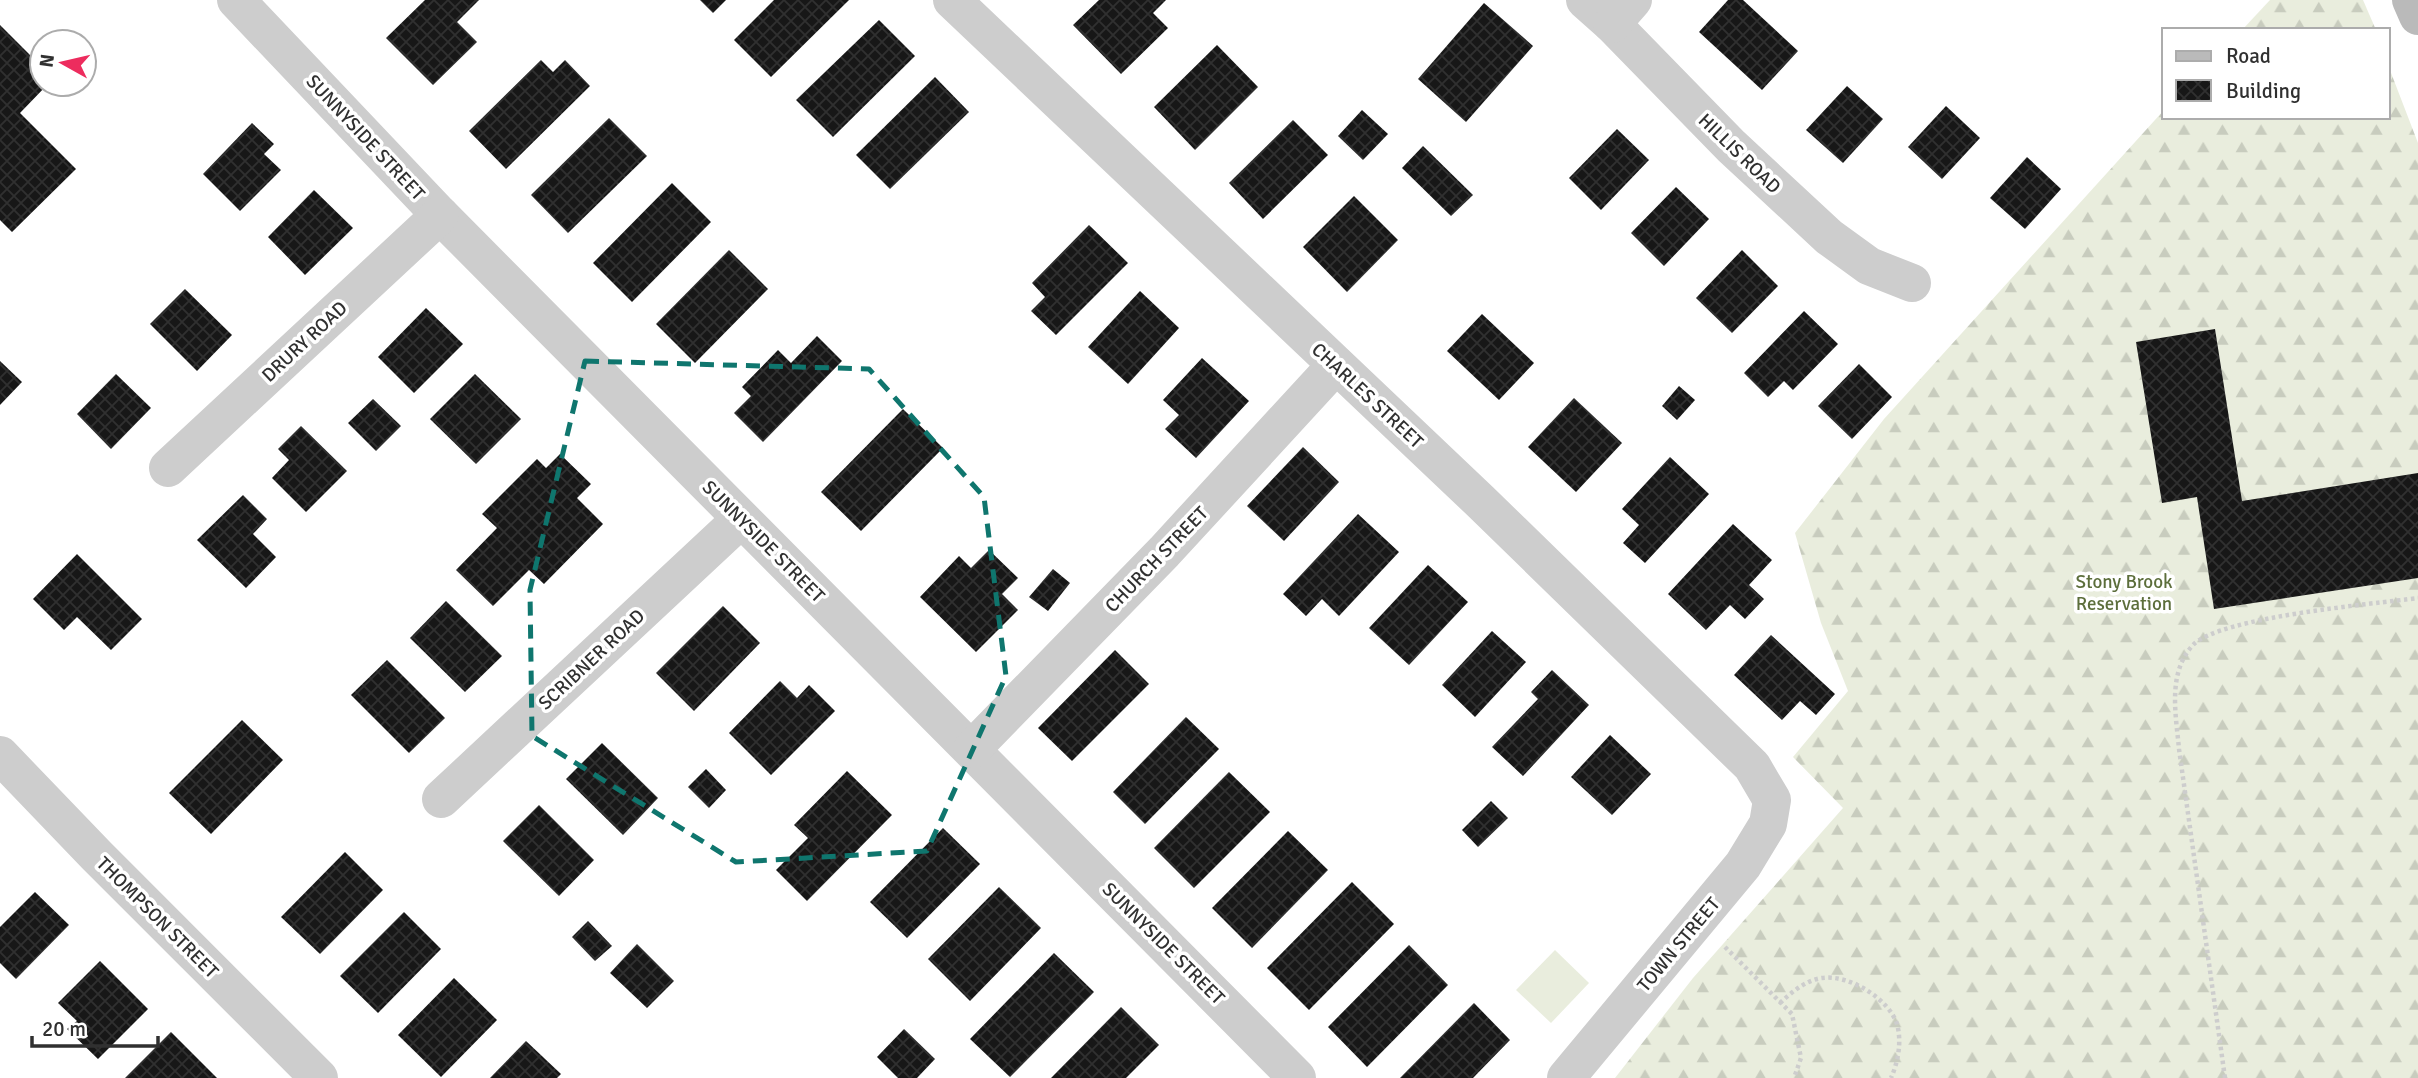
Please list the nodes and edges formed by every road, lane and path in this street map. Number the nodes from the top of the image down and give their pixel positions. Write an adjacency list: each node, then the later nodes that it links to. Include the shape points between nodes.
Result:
1 (236, 0): 6 (street, SUNNYSIDE STREET)
2 (952, 0): 8 (street, CHARLES STREET)
3 (2411, 0): 5 (main road)
4 (1610, 8): 7 (street, HILLIS ROAD, via 1731,146 1829,237 1870,266)
5 (2418, 16)
6 (440, 215): 9 (street, DRURY ROAD); 10 (street, SUNNYSIDE STREET)
7 (1912, 283)
8 (1336, 365): 12 (street, CHURCH STREET, via 1164,552); 15 (street, CHARLES STREET, via 1752,766)
9 (168, 468)
10 (741, 519): 12 (street, SUNNYSIDE STREET); 14 (street, SCRIBNER ROAD)
11 (2418, 598): 23 (path, via 2230,627 2204,637 2182,665 2174,698 2179,749)
12 (972, 749): 19 (street, SUNNYSIDE STREET)
13 (0, 755): 18 (street, THOMPSON STREET)
14 (441, 799)
15 (1772, 800): 16 (street, TOWN STREET, via 1768,824 1743,865)
16 (1697, 920): 17 (path); 20 (street, TOWN STREET)
17 (1780, 1003): 21 (path, via 1792,1014 1801,1058); 22 (path, via 1796,989 1823,978 1853,982 1879,998 1896,1023 1899,1044)
18 (319, 1078)
19 (1297, 1078)
20 (1566, 1078)
21 (1794, 1078)
22 (1891, 1078)
23 (2225, 1078)

